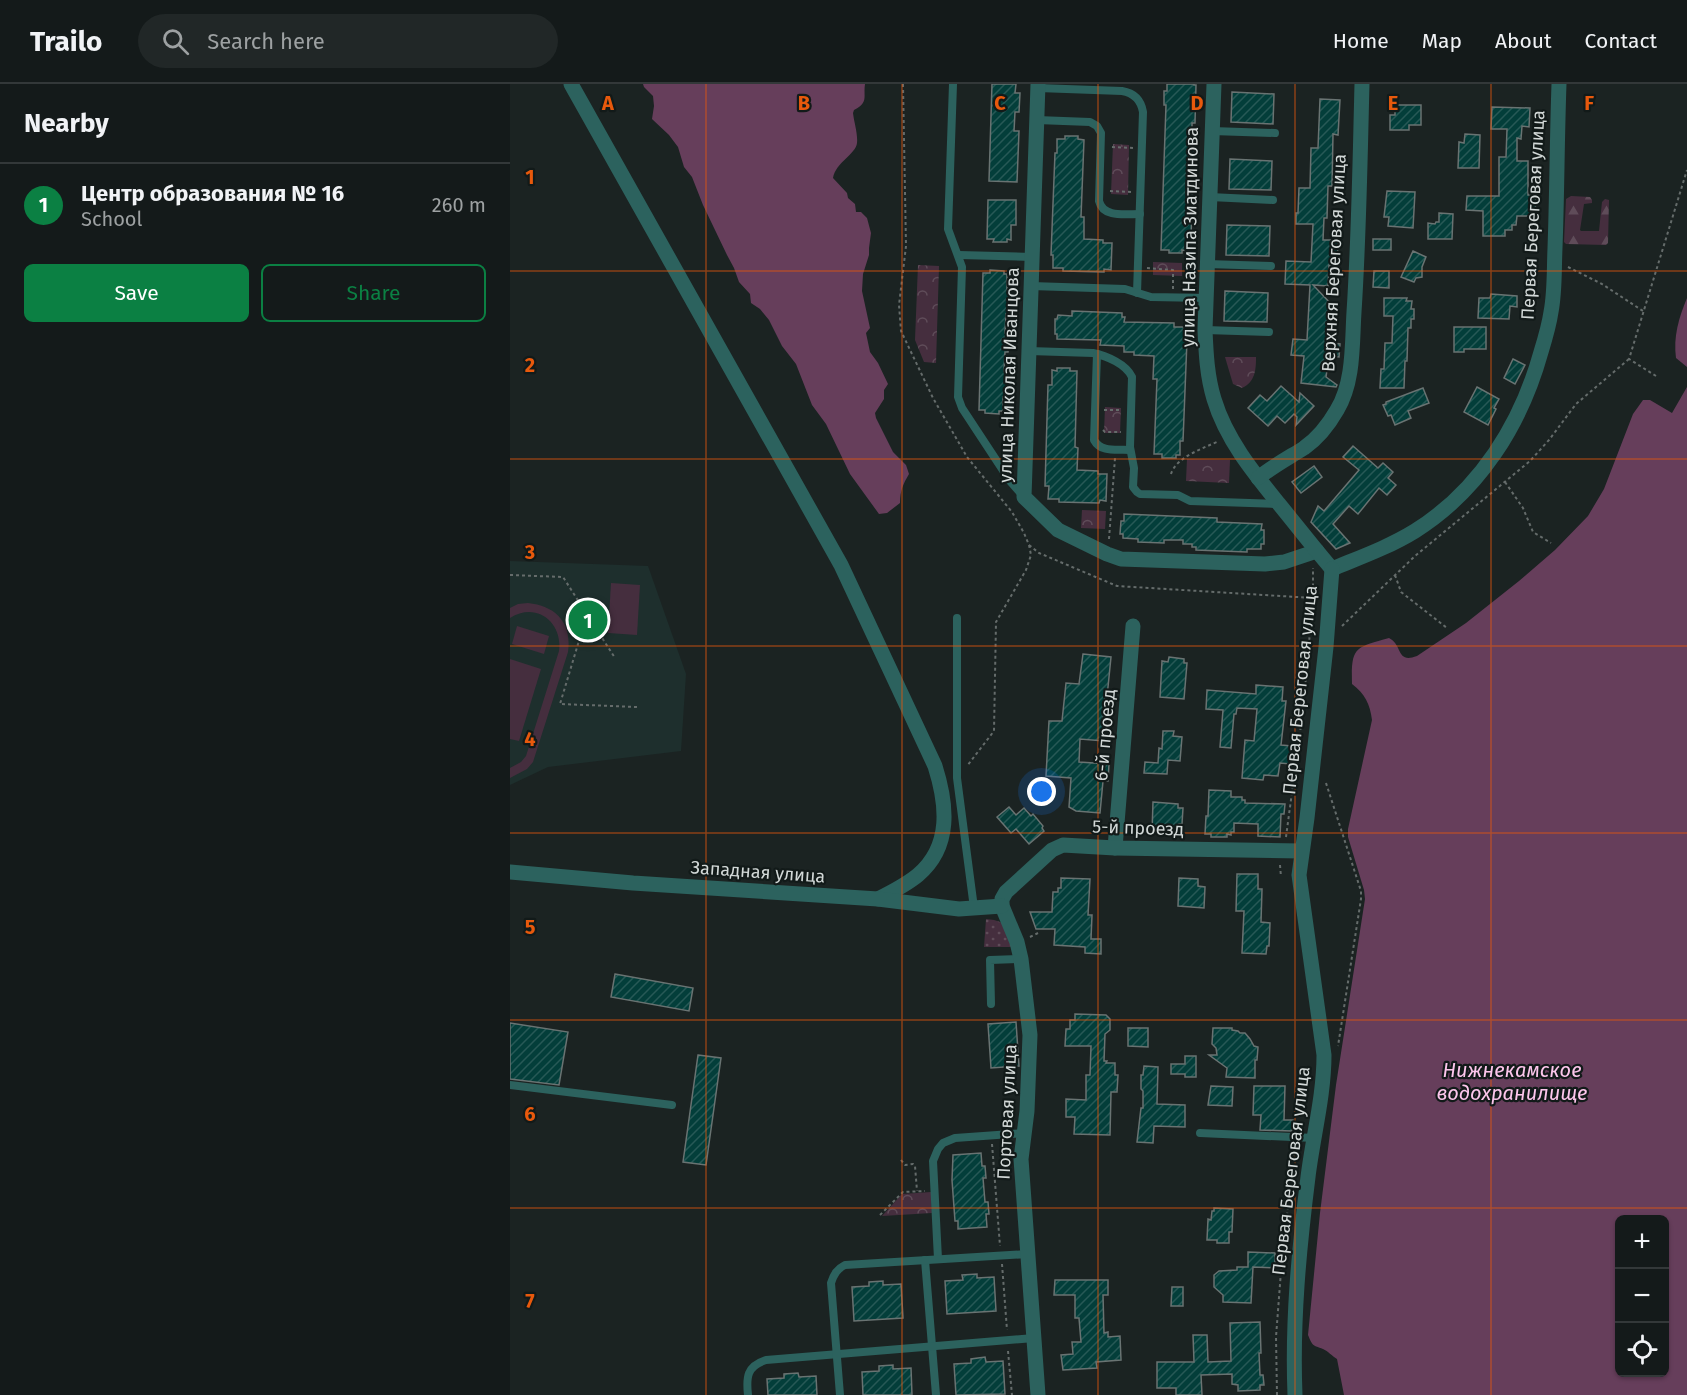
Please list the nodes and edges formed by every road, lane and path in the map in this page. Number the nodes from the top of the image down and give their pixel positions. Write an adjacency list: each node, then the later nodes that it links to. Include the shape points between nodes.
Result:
1 (571, 84): 69 (street, via 841,565 935,766 944,804 942,842 920,873)
2 (903, 84): 49 (path, via 906,246 899,305 901,331 967,457 1006,504)
3 (953, 84): 19 (lane, via 948,229)
4 (1214, 84): 9 (street, улица Назипа Зиатдинова)
5 (1362, 84): 44 (street, Верхняя Береговая улица, via 1358,264 1346,387 1338,409 1306,447)
6 (1559, 84): 22 (street, Первая Береговая улица)
7 (1038, 86): 8 (street, улица Николая Иванцова); 12 (lane, via 1130,93 1142,107)
8 (1037, 120): 11 (lane, via 1094,123 1101,133); 20 (street, улица Николая Иванцова)
9 (1212, 131): 10 (lane); 16 (street, улица Назипа Зиатдинова)
10 (1275, 133)
11 (1101, 147): 12 (path); 14 (lane)
12 (1142, 148): 15 (lane)
13 (1687, 170): 29 (path)
14 (1099, 191): 15 (path); 18 (lane, via 1100,206 1105,211)
15 (1140, 192): 18 (lane)
16 (1210, 198): 17 (lane); 21 (street, улица Назипа Зиатдинова)
17 (1273, 200)
18 (1140, 214): 24 (lane)
19 (959, 255): 20 (lane); 46 (lane, via 959,400)
20 (1032, 257): 25 (street, улица Николая Иванцова)
21 (1207, 264): 23 (lane); 28 (street, улица Назипа Зиатдинова)
22 (1554, 264): 29 (path, via 1572,267); 52 (street, Первая Береговая улица, via 1551,312 1536,370 1522,407 1486,465 1447,507 1417,530 1383,549)
23 (1271, 266)
24 (1138, 268): 26 (lane); 27 (path, via 1173,270)
25 (1031, 286): 26 (lane, via 1125,289); 32 (street, улица Николая Иванцова)
26 (1137, 293): 27 (lane)
27 (1173, 297): 28 (lane)
28 (1206, 298): 30 (street, улица Назипа Зиатдинова)
29 (1643, 310): 34 (path)
30 (1205, 330): 31 (lane); 40 (street, улица Назипа Зиатдинова, via 1210,383)
31 (1269, 332)
32 (1029, 351): 33 (lane); 46 (street, улица Николая Иванцова)
33 (1097, 354): 36 (lane); 37 (lane, via 1131,374)
34 (1629, 359): 35 (path); 45 (path, via 1576,404 1539,451)
35 (1656, 376)
36 (1095, 409): 37 (path); 41 (lane, via 1094,440 1100,448)
37 (1131, 410): 42 (lane)
38 (1103, 429): 39 (path)
39 (1122, 430)
40 (1229, 435): 43 (path, via 1180,460); 44 (street, улица Назипа Зиатдинова)
41 (1116, 449): 42 (lane); 51 (path)
42 (1130, 450): 47 (lane, via 1133,488 1140,494 1178,495 1190,501)
43 (1171, 474)
44 (1258, 478): 47 (street, улица Назипа Зиатдинова)
45 (1505, 482): 48 (path, via 1523,508 1533,532); 54 (path)
46 (1024, 497): 51 (street, улица Николая Иванцова, via 1058,530)
47 (1279, 504): 50 (street, улица Назипа Зиатдинова)
48 (1551, 543)
49 (1029, 545): 55 (path, via 1039,553 1117,586); 63 (path, via 1031,555 1026,570 996,622 994,730)
50 (1313, 552): 51 (street, улица Николая Иванцова, via 1265,564 1126,560); 52 (street, улица Назипа Зиатдинова); 55 (path)
51 (1108, 555)
52 (1332, 569): 65 (street, Первая Береговая улица)
53 (510, 575): 56 (path, via 563,577)
54 (1395, 575): 59 (path); 60 (path, via 1401,592)
55 (1313, 598): 66 (path)
56 (587, 615): 61 (path); 62 (path, via 560,704)
57 (957, 618): 71 (lane, via 957,778)
58 (1133, 626): 64 (street, 6-й проезд)
59 (1341, 627)
60 (1447, 628)
61 (615, 658)
62 (637, 707)
63 (965, 773)
64 (1115, 848): 66 (street, 5-й проезд); 70 (street, 5-й проезд, via 1063,845 1052,850 1006,892)
65 (1301, 851): 66 (street, 5-й проезд); 79 (street, Первая Береговая улица, via 1299,875 1324,1055)
66 (1284, 852): 68 (path, via 1280,860)
67 (510, 872): 69 (street, Западная улица)
68 (1281, 877)
69 (879, 899): 71 (street, Западная улица)
70 (1002, 906): 71 (street, Западная улица); 72 (street, Портовая улица)
71 (974, 908)
72 (1021, 959): 73 (lane, via 990,960); 76 (street, Портовая улица, via 1030,1035)
73 (992, 1004)
74 (510, 1085): 75 (lane)
75 (672, 1105)
76 (1025, 1133): 81 (lane, via 948,1140 933,1161); 84 (street, Портовая улица, via 1021,1159)
77 (1200, 1133): 78 (lane)
78 (1296, 1137): 79 (lane); 94 (path, via 1276,1337)
79 (1314, 1138): 95 (street, Первая Береговая улица, via 1298,1278)
80 (901, 1160): 82 (path, via 915,1166)
81 (934, 1190): 82 (path); 85 (lane)
82 (917, 1191): 83 (path, via 903,1192)
83 (880, 1215)
84 (1028, 1254): 85 (lane); 87 (street, Портовая улица)
85 (938, 1259): 86 (lane)
86 (925, 1260): 88 (lane); 89 (lane, via 845,1265 838,1270 831,1283)
87 (1034, 1338): 88 (lane); 93 (street, Портовая улица)
88 (932, 1346): 89 (lane); 92 (lane)
89 (836, 1354): 90 (lane, via 758,1362 748,1376); 91 (lane)
90 (748, 1395)
91 (840, 1395)
92 (936, 1395)
93 (1038, 1395)
94 (1277, 1395)
95 (1295, 1395)

